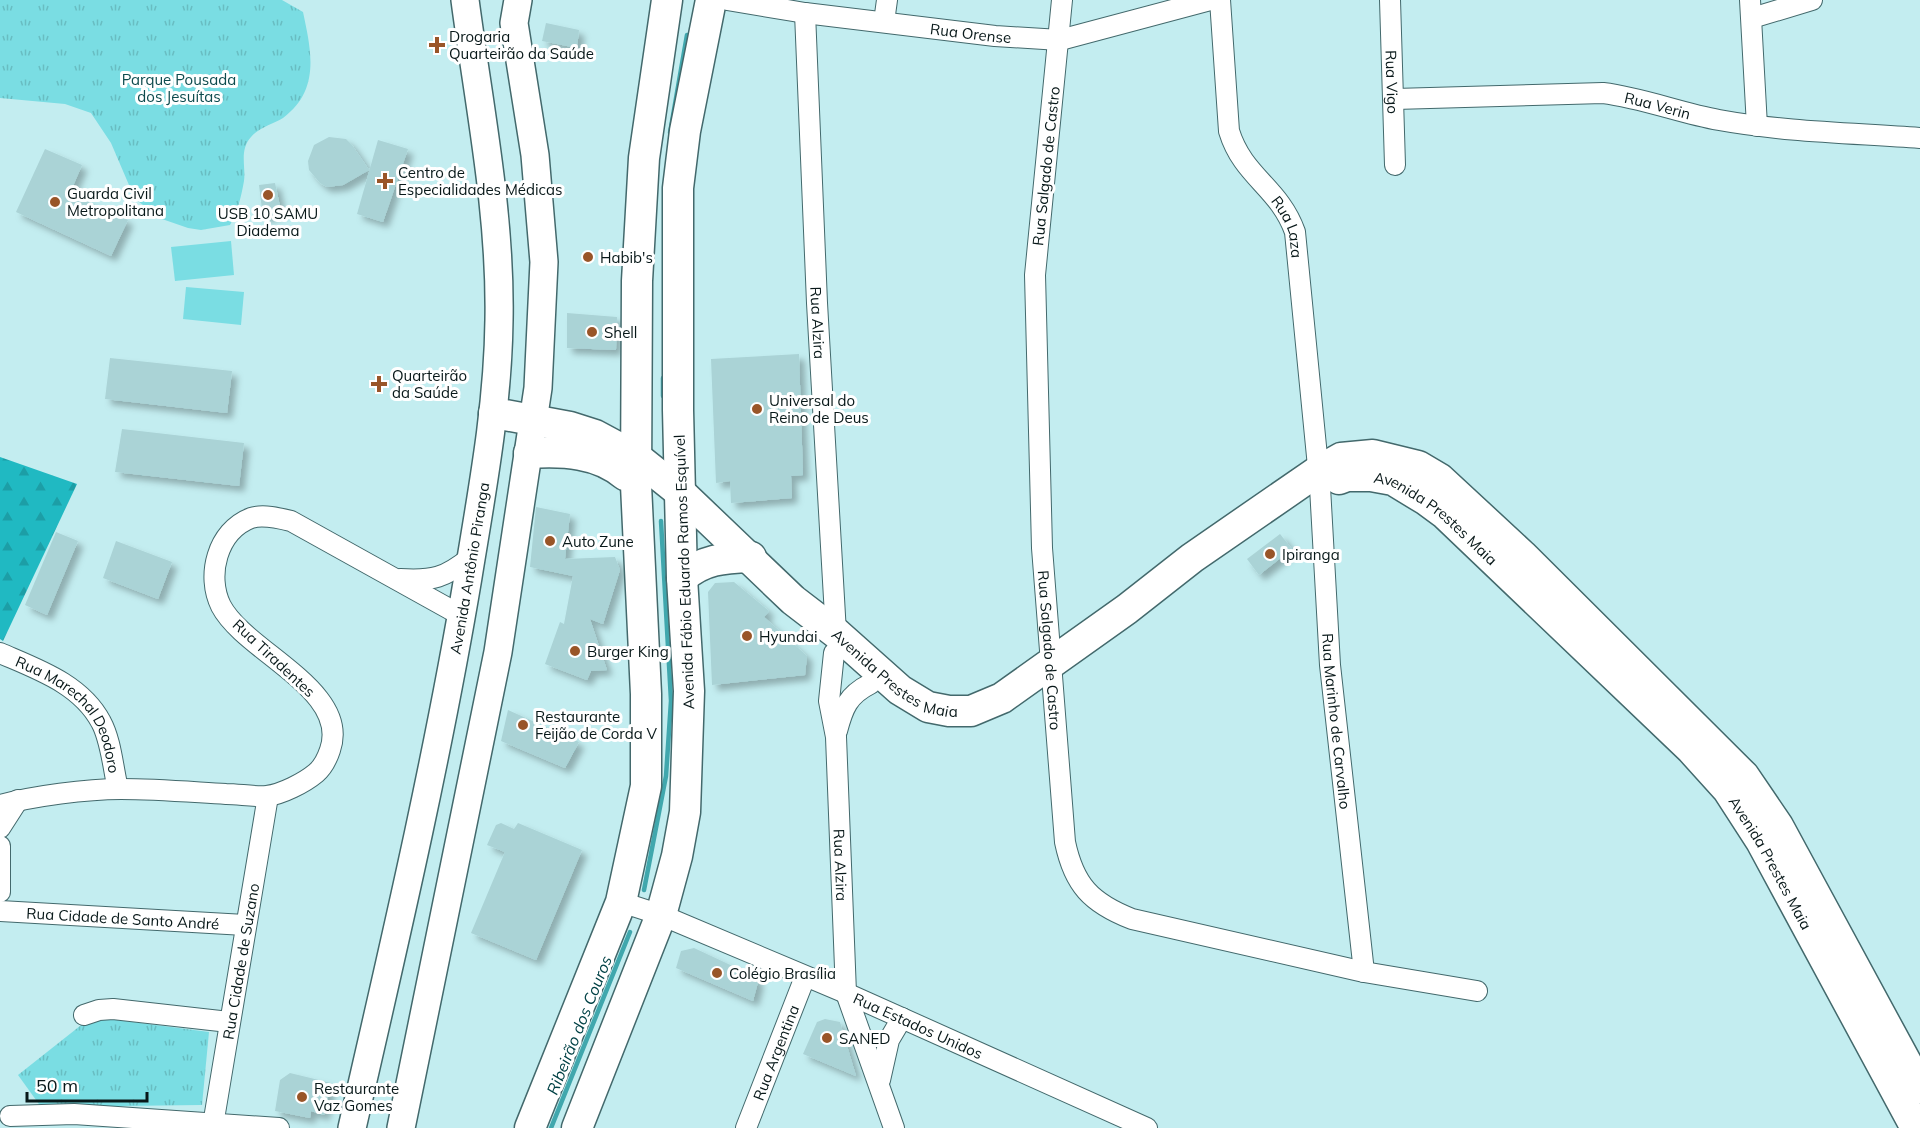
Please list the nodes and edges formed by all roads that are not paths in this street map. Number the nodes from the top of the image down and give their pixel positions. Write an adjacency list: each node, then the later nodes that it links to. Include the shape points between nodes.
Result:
1 (465, 0): 20 (main road, Avenida Antônio Piranga, via 498,263)
2 (518, 0): 21 (main road, via 514,23 535,155 544,262 544,321)
3 (667, 0): 24 (main road, via 639,209)
4 (711, 0): 25 (main road, Avenida Fábio Eduardo Ramos Esquível, via 678,188)
5 (727, 0): 13 (street, Rua Orense)
6 (887, 0): 14 (street)
7 (1062, 0): 15 (street, Rua Salgado de Castro)
8 (1210, 0): 15 (street, Rua Orense)
9 (1220, 0): 23 (street, Rua Laza, via 1229,131 1234,149 1245,166 1278,198 1295,232)
10 (1390, 0): 16 (street, Rua Vigo)
11 (1812, 0): 12 (street)
12 (1751, 9): 17 (street)
13 (805, 13): 14 (street, Rua Orense); 31 (street, Rua Alzira, via 816,291)
14 (884, 22): 15 (street, Rua Orense)
15 (1060, 40): 33 (street, Rua Salgado de Castro, via 1035,275 1042,548)
16 (1395, 99): 17 (street, Rua Verin, via 1604,93); 19 (street, Rua Vigo)
17 (1757, 126): 18 (street, Rua Verin)
18 (1920, 138)
19 (1395, 165)
20 (494, 413): 21 (main road, Avenida Prestes Maia); 26 (main road, Avenida Antônio Piranga)
21 (534, 420): 22 (main road); 24 (main road, Avenida Prestes Maia, via 595,435)
22 (529, 453): 24 (main road, via 587,455 621,471); 35 (main road)
23 (1319, 479): 33 (main road, Avenida Prestes Maia, via 1146,617); 47 (street, Rua Marinho de Carvalho, via 1330,665); 55 (main road, Avenida Prestes Maia, via 1341,458 1373,455 1418,466 1440,479 1699,729 1744,776 1778,826); 66 (main road, Avenida Prestes Maia, via 1371,476 1393,480 1426,500 1690,749 1728,790 1761,841)
24 (636, 484): 25 (main road, Avenida Prestes Maia); 25 (main road, via 656,496); 43 (main road, via 648,748 644,801)
25 (681, 493): 27 (main road, Avenida Prestes Maia); 28 (main road, Avenida Fábio Eduardo Ramos Esquível)
26 (471, 557): 29 (street, Rua Tiradentes, via 439,578); 30 (main road, Avenida Antônio Piranga)
27 (751, 557): 28 (main road, via 709,561); 31 (main road, Avenida Prestes Maia, via 793,600 802,622)
28 (682, 578): 45 (main road, Avenida Fábio Eduardo Ramos Esquível, via 689,691 686,812)
29 (398, 579): 30 (street, Rua Tiradentes); 38 (street, Rua Tiradentes, via 291,521 251,518 230,531 216,558 214,583 222,609 315,695 330,715 334,729 327,760 316,773)
30 (462, 616): 35 (main road, via 479,625 489,642); 59 (main road, Avenida Antônio Piranga, via 423,818)
31 (842, 645): 33 (main road, Avenida Prestes Maia, via 915,701 949,711 986,706); 34 (main road, Avenida Prestes Maia); 36 (street, Rua Alzira, via 829,701)
32 (0, 653): 37 (street, Rua Marechal Deodoro, via 72,688 89,703 102,723)
33 (1052, 673): 34 (main road, Avenida Prestes Maia, via 998,720 964,728 914,720); 47 (street, Rua Salgado de Castro, via 1065,842 1078,881 1092,897 1110,911 1132,919)
34 (870, 684): 36 (street, Rua Alzira, via 847,701)
35 (486, 715): 60 (main road)
36 (836, 737): 50 (street, Rua Alzira)
37 (118, 789): 38 (street, Rua Tiradentes); 39 (street, Rua Tiradentes)
38 (268, 796): 46 (street, Rua Cidade de Suzano)
39 (9, 802): 40 (street, Rua Tiradentes)
40 (0, 828)
41 (0, 846): 42 (street)
42 (0, 892)
43 (621, 902): 45 (street, Rua Estados Unidos); 61 (main road)
44 (0, 912): 46 (street, Rua Cidade de Santo André)
45 (661, 915): 48 (street, Rua Estados Unidos); 62 (main road, Avenida Fábio Eduardo Ramos Esquível)
46 (245, 925): 53 (street, Rua Cidade de Suzano)
47 (1364, 972): 49 (street, Rua Salgado de Castro)
48 (805, 977): 50 (street, Rua Estados Unidos); 63 (street, Rua Argentina)
49 (1477, 991)
50 (846, 993): 52 (street, Rua Estados Unidos); 54 (street, Rua Alzira)
51 (84, 1015): 53 (street, via 112,1009)
52 (902, 1018): 54 (street, via 886,1048); 65 (street, Rua Estados Unidos)
53 (229, 1022): 57 (street, Rua Cidade de Suzano)
54 (880, 1083): 64 (street, Rua Alzira)
55 (1920, 1088)
56 (15, 1121): 57 (street, via 74,1114)
57 (213, 1125): 58 (street)
58 (279, 1128)
59 (352, 1128)
60 (401, 1128)
61 (530, 1128)
62 (577, 1128)
63 (746, 1128)
64 (894, 1128)
65 (1147, 1128)
66 (1917, 1128)

